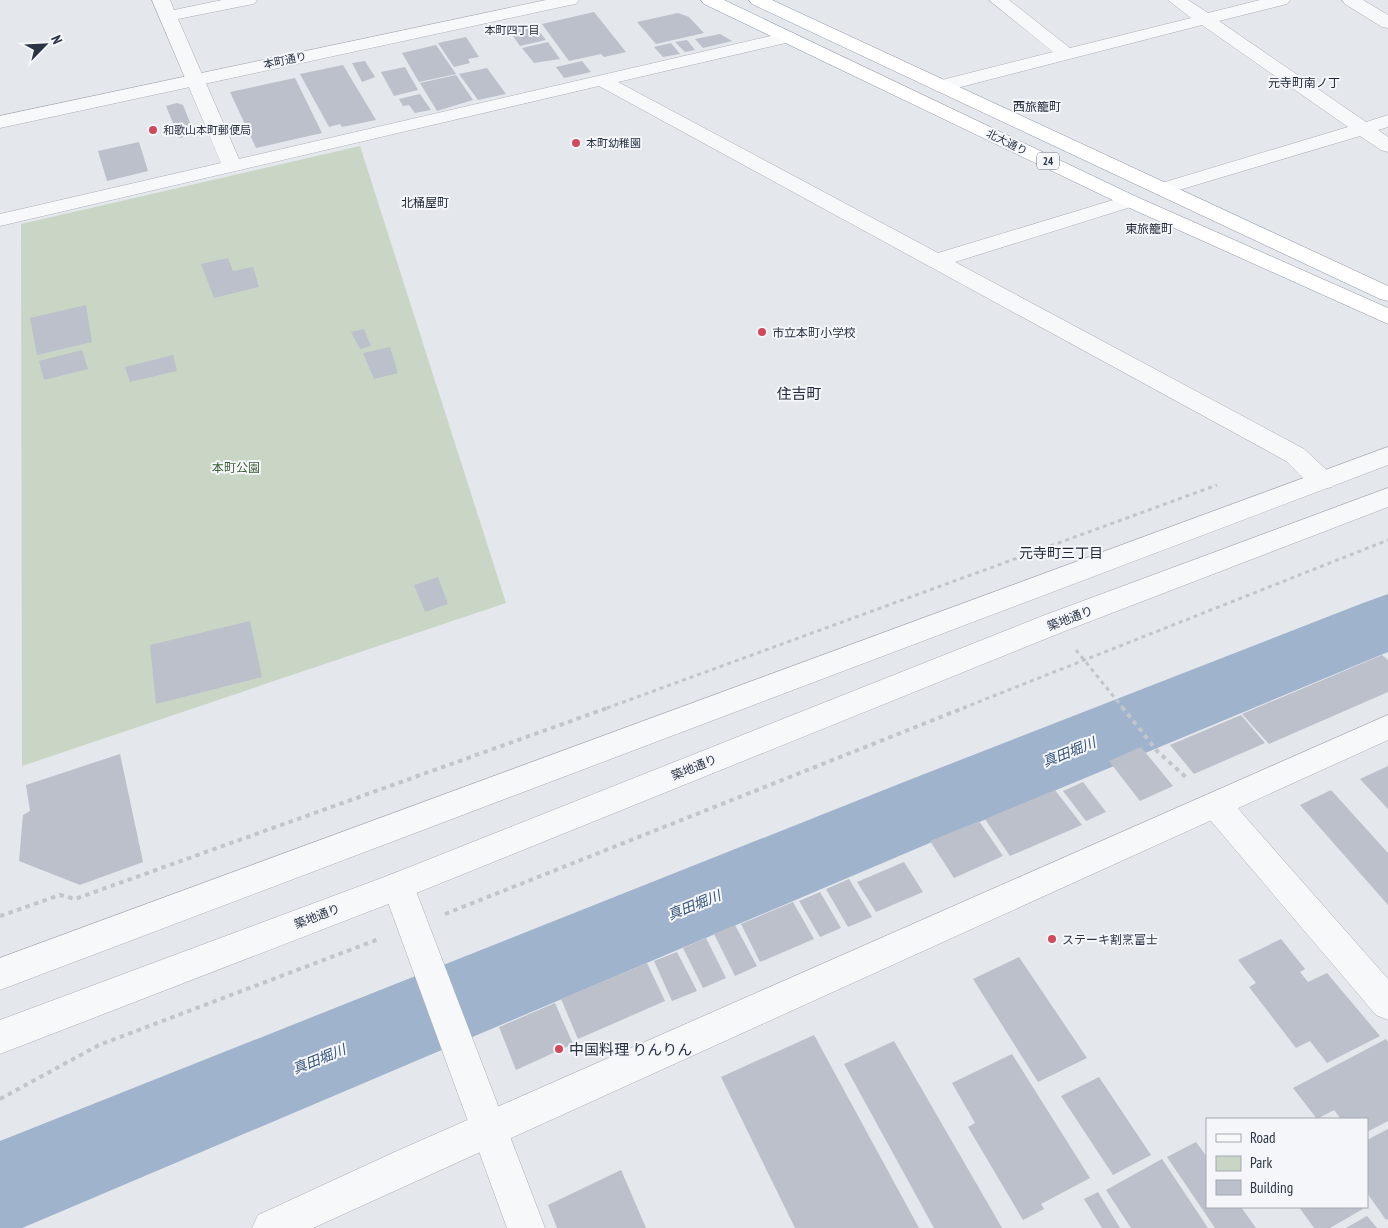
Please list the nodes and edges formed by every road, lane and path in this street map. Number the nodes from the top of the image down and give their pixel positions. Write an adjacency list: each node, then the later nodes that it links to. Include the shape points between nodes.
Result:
1 (248, 0): 9 (street)
2 (570, 0): 14 (street, 本町通り)
3 (710, 0): 12 (highway, 北大通り / 24)
4 (758, 0): 16 (highway, 北大通り / 24)
5 (998, 0): 13 (street)
6 (1177, 0): 10 (street)
7 (1281, 0): 10 (street)
8 (1351, 0): 11 (street)
9 (164, 8): 14 (street)
10 (1206, 20): 13 (street); 19 (street)
11 (1388, 23)
12 (788, 37): 15 (street); 23 (highway, 北大通り / 24)
13 (1068, 55): 16 (street)
14 (195, 80): 18 (street, 本町通り); 21 (street)
15 (601, 80): 21 (street); 25 (street)
16 (941, 86): 22 (highway, 北大通り / 24)
17 (1388, 121): 19 (street)
18 (0, 122)
19 (1363, 129): 20 (street); 22 (street)
20 (1388, 146)
21 (232, 166): 24 (street)
22 (1162, 189): 26 (highway, 北大通り / 24)
23 (1130, 201): 25 (street); 27 (highway, 北大通り / 24)
24 (0, 220)
25 (935, 261): 29 (street, via 1294,455)
26 (1388, 294)
27 (1388, 317)
28 (1388, 456): 29 (street)
29 (1323, 481): 41 (street)
30 (1219, 484): 39 (path, via 507,745 74,899 60,895)
31 (1388, 497): 33 (street, 築地通り)
32 (1388, 540): 34 (path)
33 (1055, 623): 34 (path); 38 (street, 築地通り)
34 (1085, 660): 36 (path); 40 (path)
35 (1388, 727): 37 (street)
36 (1158, 752)
37 (1216, 805): 42 (street); 45 (street)
38 (398, 886): 40 (street); 43 (street, 築地通り)
39 (0, 916)
40 (413, 926): 44 (path, via 99,1045); 45 (street)
41 (0, 974)
42 (1388, 1004)
43 (0, 1037)
44 (0, 1099)
45 (488, 1127): 46 (street); 47 (street)
46 (271, 1228)
47 (526, 1228)

